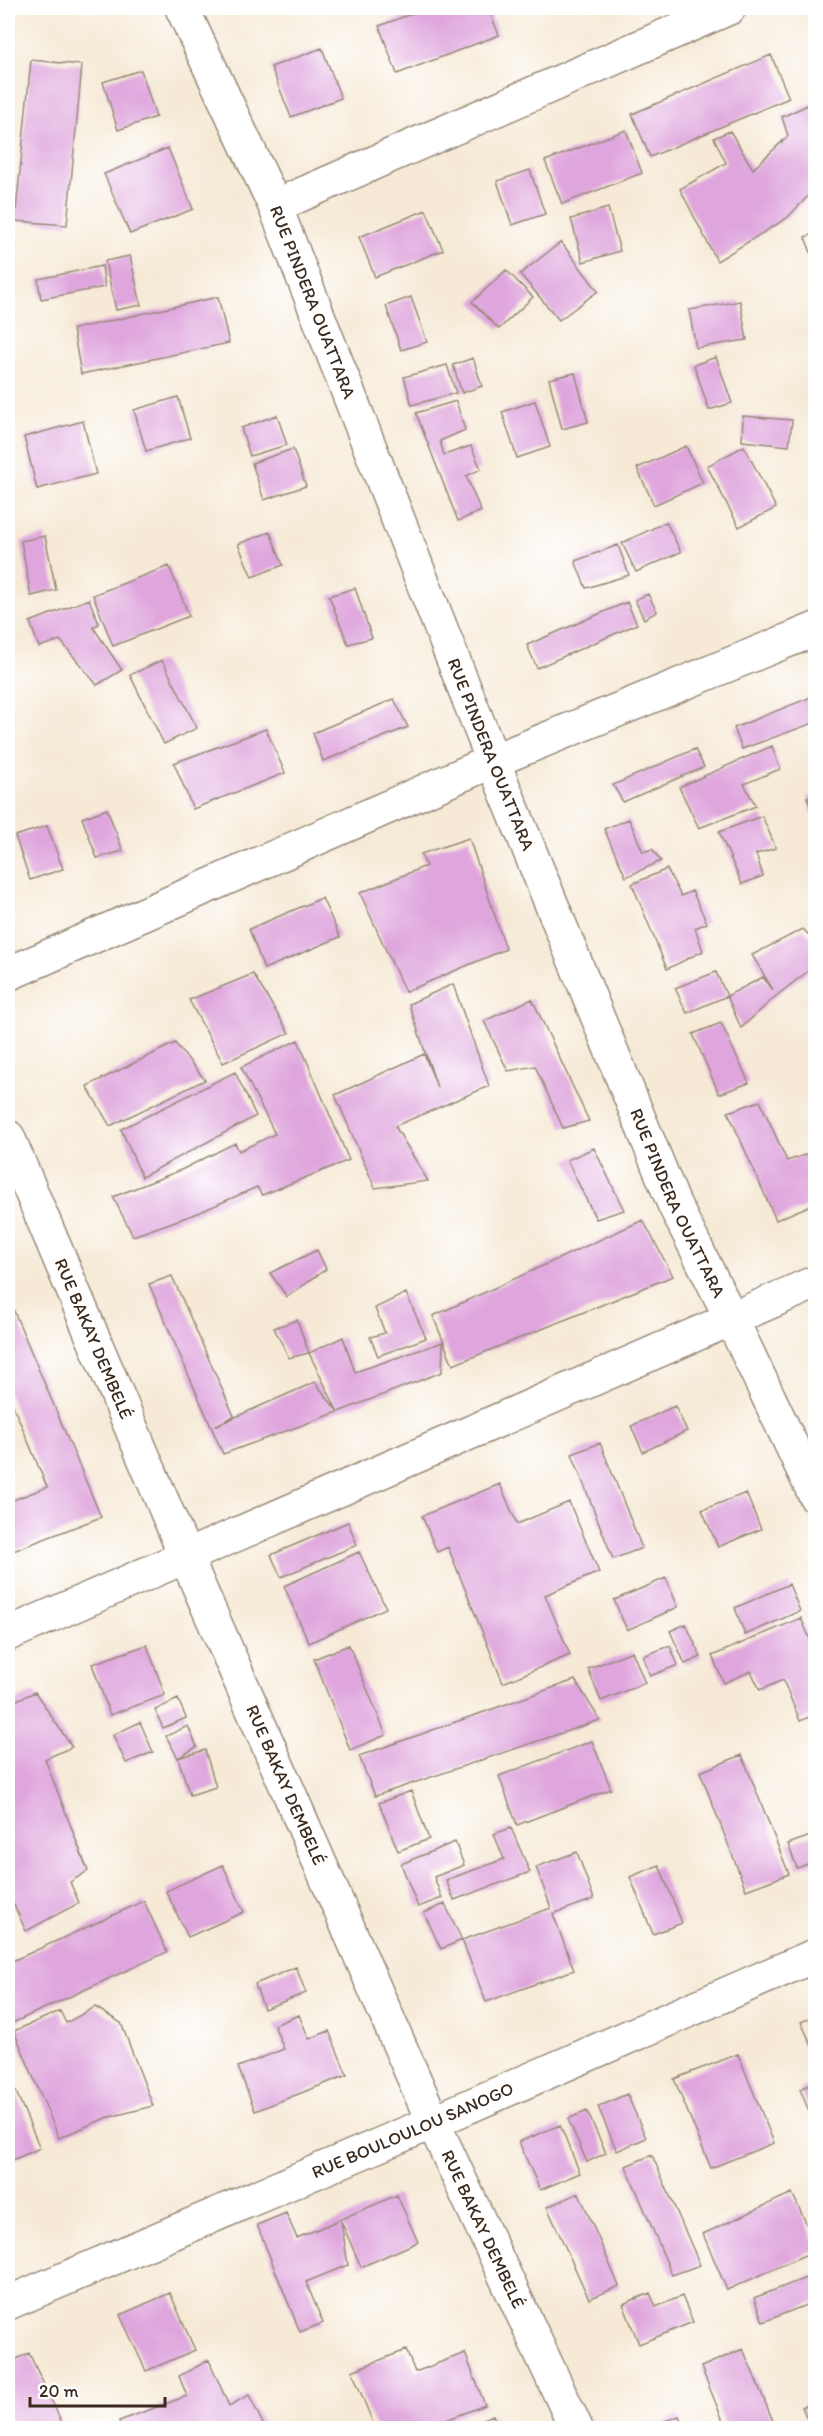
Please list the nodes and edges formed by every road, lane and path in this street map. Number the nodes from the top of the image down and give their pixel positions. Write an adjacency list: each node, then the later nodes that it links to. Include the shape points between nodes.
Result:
1 (182, 8): 3 (street, RUE PINDERA OUATTARA)
2 (729, 8): 3 (street)
3 (275, 206): 5 (street, RUE PINDERA OUATTARA)
4 (816, 628): 5 (street)
5 (493, 761): 6 (street); 9 (street, RUE PINDERA OUATTARA, via 674,1204)
6 (8, 974)
7 (8, 1137): 11 (street, RUE BAKAY DEMBELÉ)
8 (816, 1282): 9 (street)
9 (731, 1318): 10 (street, RUE PINDERA OUATTARA); 11 (street)
10 (816, 1497)
11 (186, 1557): 12 (street); 14 (street, RUE BAKAY DEMBELÉ)
12 (8, 1634)
13 (816, 1955): 14 (street, RUE BOULOULOU SANOGO)
14 (433, 2122): 15 (street, RUE BOULOULOU SANOGO); 16 (street, RUE BAKAY DEMBELÉ)
15 (8, 2303)
16 (576, 2428)

